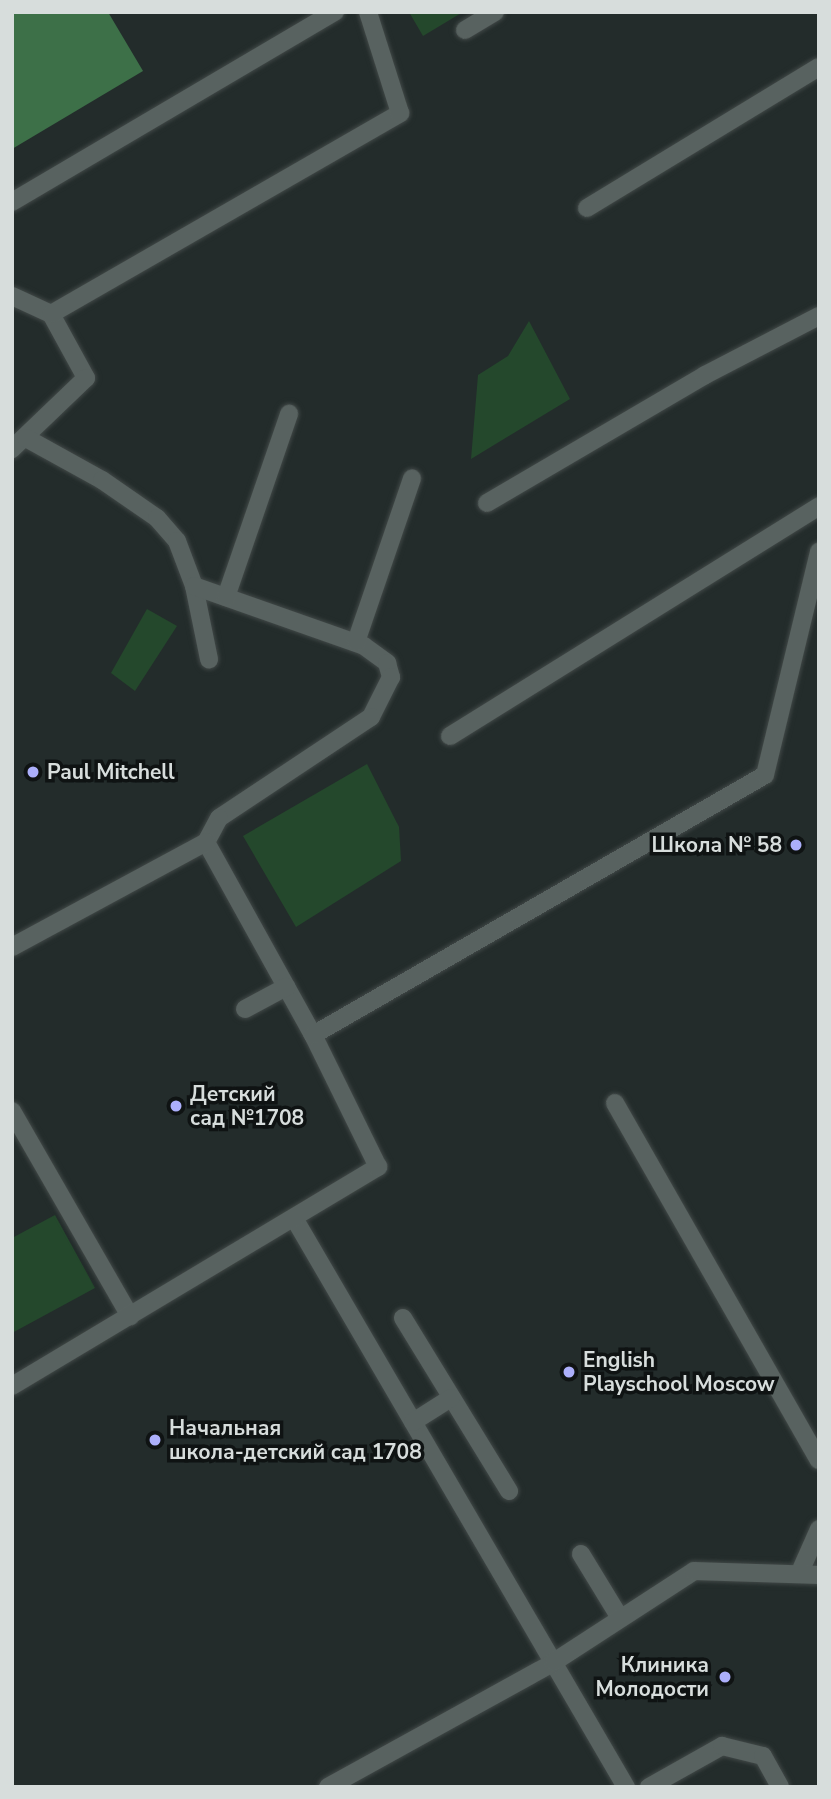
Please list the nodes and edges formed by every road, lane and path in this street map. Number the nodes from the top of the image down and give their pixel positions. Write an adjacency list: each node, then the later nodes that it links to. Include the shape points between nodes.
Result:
1 (335, 12): 6 (lane)
2 (368, 12): 9 (lane, via 400,113)
3 (495, 12): 4 (lane)
4 (464, 30)
5 (819, 68): 7 (lane)
6 (12, 202)
7 (587, 208)
8 (12, 296): 9 (lane)
9 (51, 314): 12 (lane, via 86,379)
10 (819, 316): 14 (lane, via 705,375)
11 (289, 414): 18 (lane)
12 (19, 443): 17 (lane, via 102,480 157,518 177,541)
13 (412, 478): 19 (lane)
14 (487, 503)
15 (819, 506): 21 (lane)
16 (819, 551): 26 (lane, via 765,775)
17 (194, 586): 18 (lane); 20 (lane)
18 (226, 597): 19 (lane)
19 (356, 642): 22 (lane, via 377,652 391,677 371,717 219,818)
20 (209, 659)
21 (450, 736)
22 (206, 842): 23 (lane); 24 (lane)
23 (12, 947)
24 (286, 986): 25 (lane); 26 (lane)
25 (245, 1009)
26 (313, 1035): 29 (lane, via 378,1167)
27 (615, 1103): 35 (lane)
28 (12, 1111): 30 (lane)
29 (294, 1218): 30 (lane); 34 (lane)
30 (130, 1316): 32 (lane)
31 (402, 1318): 33 (lane)
32 (12, 1386)
33 (452, 1398): 34 (lane); 36 (lane)
34 (413, 1422): 42 (lane)
35 (819, 1461)
36 (509, 1492)
37 (819, 1529): 39 (lane)
38 (581, 1554): 41 (lane)
39 (800, 1572): 40 (lane); 41 (lane, via 694,1571)
40 (819, 1575)
41 (620, 1618): 42 (lane)
42 (554, 1662): 43 (lane); 44 (lane)
43 (328, 1787)
44 (626, 1787)
45 (649, 1787): 46 (lane, via 722,1746 763,1756)
46 (779, 1787)

